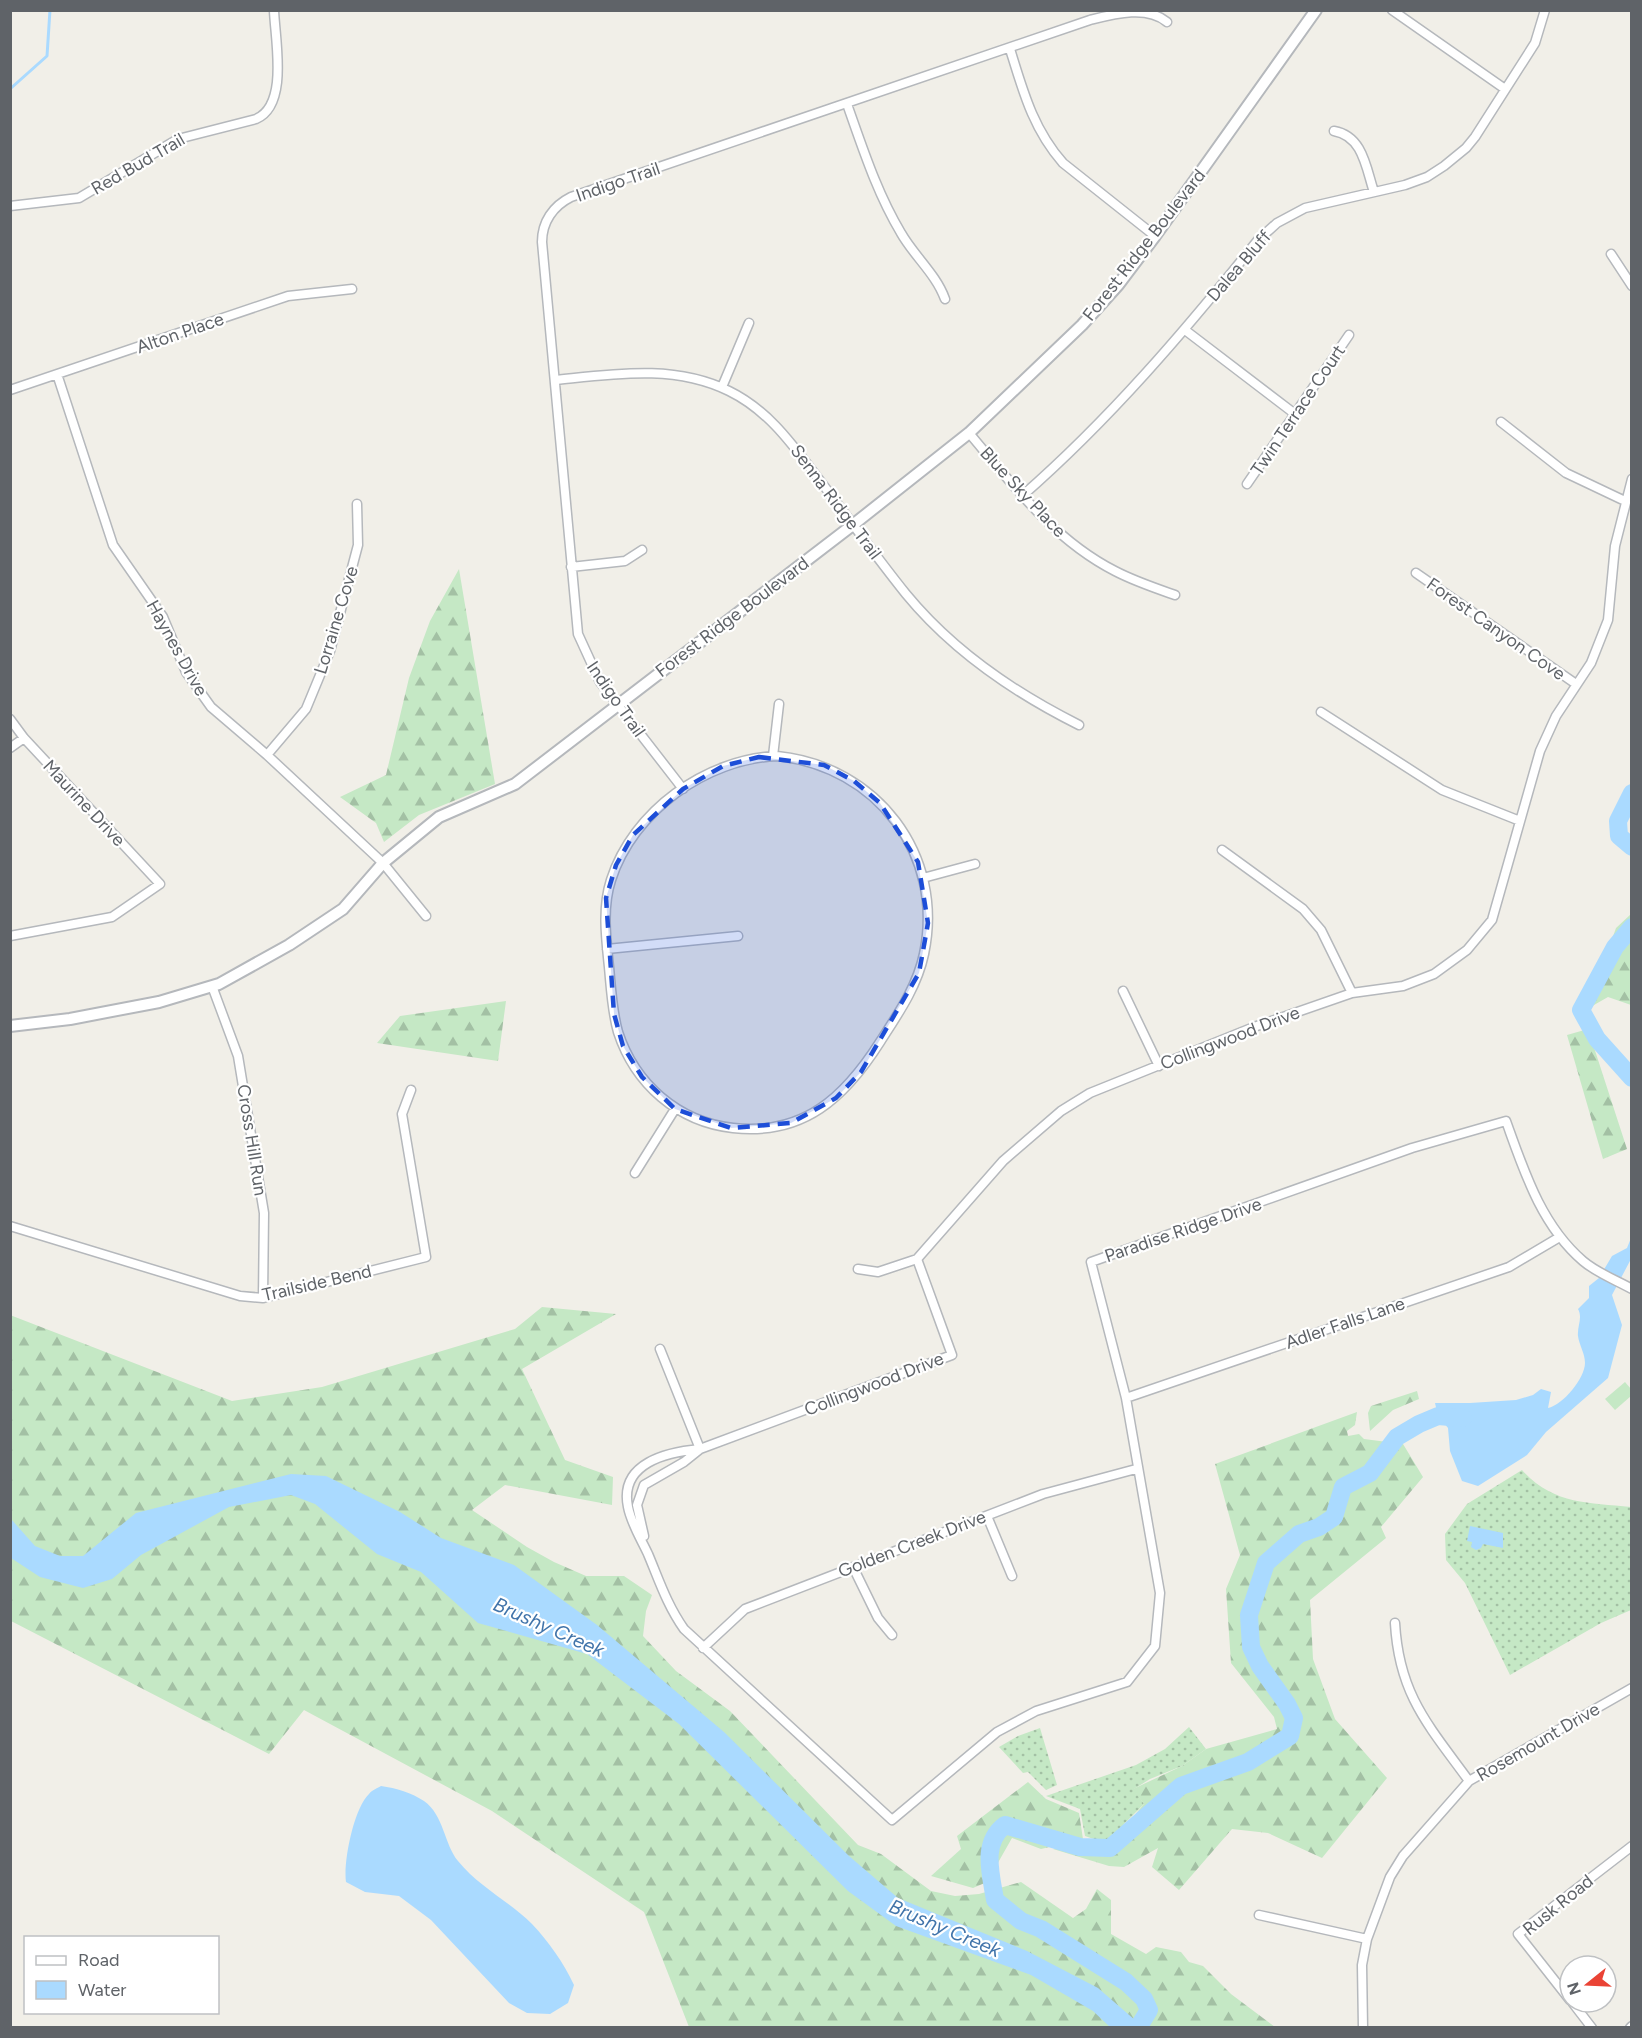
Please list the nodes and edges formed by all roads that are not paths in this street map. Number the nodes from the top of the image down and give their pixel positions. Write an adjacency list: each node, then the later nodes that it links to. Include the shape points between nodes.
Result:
1 (273, 10): 11 (street, Red Bud Trail, via 277,84 268,112 256,119 178,139 79,198)
2 (1316, 10): 12 (street, Forest Ridge Boulevard)
3 (1392, 10): 7 (street)
4 (1545, 10): 7 (street, Dalea Bluff, via 1535,43)
5 (1167, 22): 6 (street, Indigo Trail, via 1152,14 1106,16)
6 (1010, 49): 8 (street, Indigo Trail); 12 (street, via 1035,123 1052,151)
7 (1505, 89): 10 (street, Dalea Bluff, via 1466,148 1444,166 1420,179)
8 (847, 104): 16 (street, via 890,215 937,281); 21 (street, Indigo Trail, via 571,197 557,206 542,237)
9 (1334, 130): 10 (street, via 1350,136 1357,145)
10 (1374, 192): 18 (street, Dalea Bluff, via 1305,208 1277,223 1258,240)
11 (10, 206)
12 (1155, 236): 26 (street, Forest Ridge Boulevard, via 1082,325)
13 (1611, 254): 14 (street)
14 (1632, 286)
15 (352, 289): 20 (street, Alton Place, via 288,296)
16 (945, 299)
17 (750, 323): 22 (street)
18 (1185, 330): 24 (street); 29 (street, Dalea Bluff, via 1068,456)
19 (1349, 335): 24 (street, Twin Terrace Court)
20 (57, 374): 23 (street, Alton Place); 45 (street, Haynes Drive, via 113,545 163,617 186,672 211,707)
21 (555, 380): 22 (street, Senna Ridge Trail, via 652,372); 34 (street, Indigo Trail)
22 (722, 387): 32 (street, Senna Ridge Trail, via 772,421)
23 (10, 390)
24 (1295, 414): 28 (street, Twin Terrace Court)
25 (1501, 422): 30 (street, via 1566,473)
26 (969, 433): 29 (street, Blue Sky Place); 32 (street, Forest Ridge Boulevard)
27 (1632, 479): 30 (street, Collingwood Drive)
28 (1247, 484)
29 (1022, 496): 36 (street, Blue Sky Place, via 1051,526 1092,558 1138,582)
30 (1625, 501): 37 (street, Collingwood Drive, via 1615,546 1608,620 1591,663)
31 (357, 504): 45 (street, Lorraine Cove, via 358,545 330,651 306,709)
32 (854, 524): 39 (street, Forest Ridge Boulevard); 42 (street, Senna Ridge Trail, via 907,595 958,647 1039,704)
33 (642, 550): 34 (street, via 625,561)
34 (571, 567): 39 (street, Indigo Trail, via 575,617 584,651)
35 (1416, 573): 37 (street, Forest Canyon Cove)
36 (1175, 595)
37 (1576, 684): 48 (street, Collingwood Drive, via 1540,751)
38 (779, 704): 46 (street)
39 (617, 705): 47 (street, Indigo Trail); 50 (street, Forest Ridge Boulevard, via 515,784 439,817)
40 (1321, 712): 48 (street, via 1442,790)
41 (10, 719): 43 (street, Maurine Drive)
42 (1078, 725)
43 (24, 738): 44 (street); 54 (street, Maurine Drive, via 160,884 112,917)
44 (10, 748)
45 (267, 755): 50 (street, Haynes Drive)
46 (773, 756): 47 (street, via 723,766); 52 (street, via 824,765 867,792 902,831)
47 (682, 789): 56 (street, via 644,822 616,865 606,898)
48 (1520, 821): 59 (street, Collingwood Drive, via 1492,920 1467,950 1434,974 1403,986)
49 (1222, 850): 59 (street, via 1303,909 1321,930)
50 (383, 863): 53 (street, Haynes Drive); 57 (street, Forest Ridge Boulevard, via 343,909 289,945)
51 (975, 864): 52 (street)
52 (923, 878): 63 (street, via 928,923 919,973 861,1072 843,1092 807,1116 765,1128 715,1125)
53 (426, 916)
54 (10, 936)
55 (738, 936): 56 (street)
56 (607, 949): 63 (street, via 614,1014 623,1046 642,1077)
57 (212, 986): 60 (street, Forest Ridge Boulevard, via 159,1002); 70 (street, Cross Hill Run, via 240,1067 264,1213)
58 (1123, 991): 61 (street)
59 (1352, 993): 61 (street, Collingwood Drive)
60 (10, 1026)
61 (1159, 1066): 67 (street, Collingwood Drive, via 1090,1094 1034,1132)
62 (411, 1090): 70 (street, Trailside Bend, via 402,1114 426,1257)
63 (675, 1109): 64 (street)
64 (635, 1173)
65 (10, 1226): 70 (street, Trailside Bend, via 240,1296)
66 (1558, 1238): 69 (street, Paradise Ridge Drive, via 1585,1263); 72 (street, Adler Falls Lane, via 1509,1267); 72 (street, Paradise Ridge Drive, via 1526,1177 1506,1120 1412,1148 1091,1262)
67 (917, 1259): 68 (street, via 878,1272); 73 (street, Collingwood Drive, via 952,1354)
68 (858, 1269)
69 (1632, 1289)
70 (263, 1298)
71 (660, 1349): 73 (street)
72 (1126, 1398): 74 (street, Paradise Ridge Drive)
73 (700, 1449): 76 (street, Collingwood Drive, via 644,1485 637,1505); 76 (street, Collingwood Drive, via 652,1460 631,1479 627,1505)
74 (1136, 1469): 75 (street, Golden Creek Drive, via 1043,1494); 84 (street, Paradise Ridge Drive, via 1160,1593 1155,1646 1127,1682 1036,1712 997,1732)
75 (987, 1516): 77 (street, Golden Creek Drive); 78 (street)
76 (648, 1555): 81 (street, Collingwood Drive, via 668,1606)
77 (853, 1567): 80 (street, via 873,1610); 81 (street, Golden Creek Drive, via 745,1609)
78 (1012, 1576)
79 (1395, 1623): 83 (street, via 1396,1652 1417,1708)
80 (892, 1635)
81 (703, 1648): 84 (street, Collingwood Drive)
82 (1632, 1688): 83 (street, Rosemount Drive)
83 (1469, 1781): 87 (street, Rosemount Drive, via 1403,1856 1390,1877)
84 (892, 1820)
85 (1632, 1846): 88 (street, Rusk Road, via 1518,1934)
86 (1259, 1915): 87 (street)
87 (1367, 1939): 90 (street, Rosemount Drive, via 1362,1974)
88 (1558, 1985)
89 (1581, 2014): 91 (street, Rusk Road)
90 (1363, 2028)
91 (1592, 2028)

